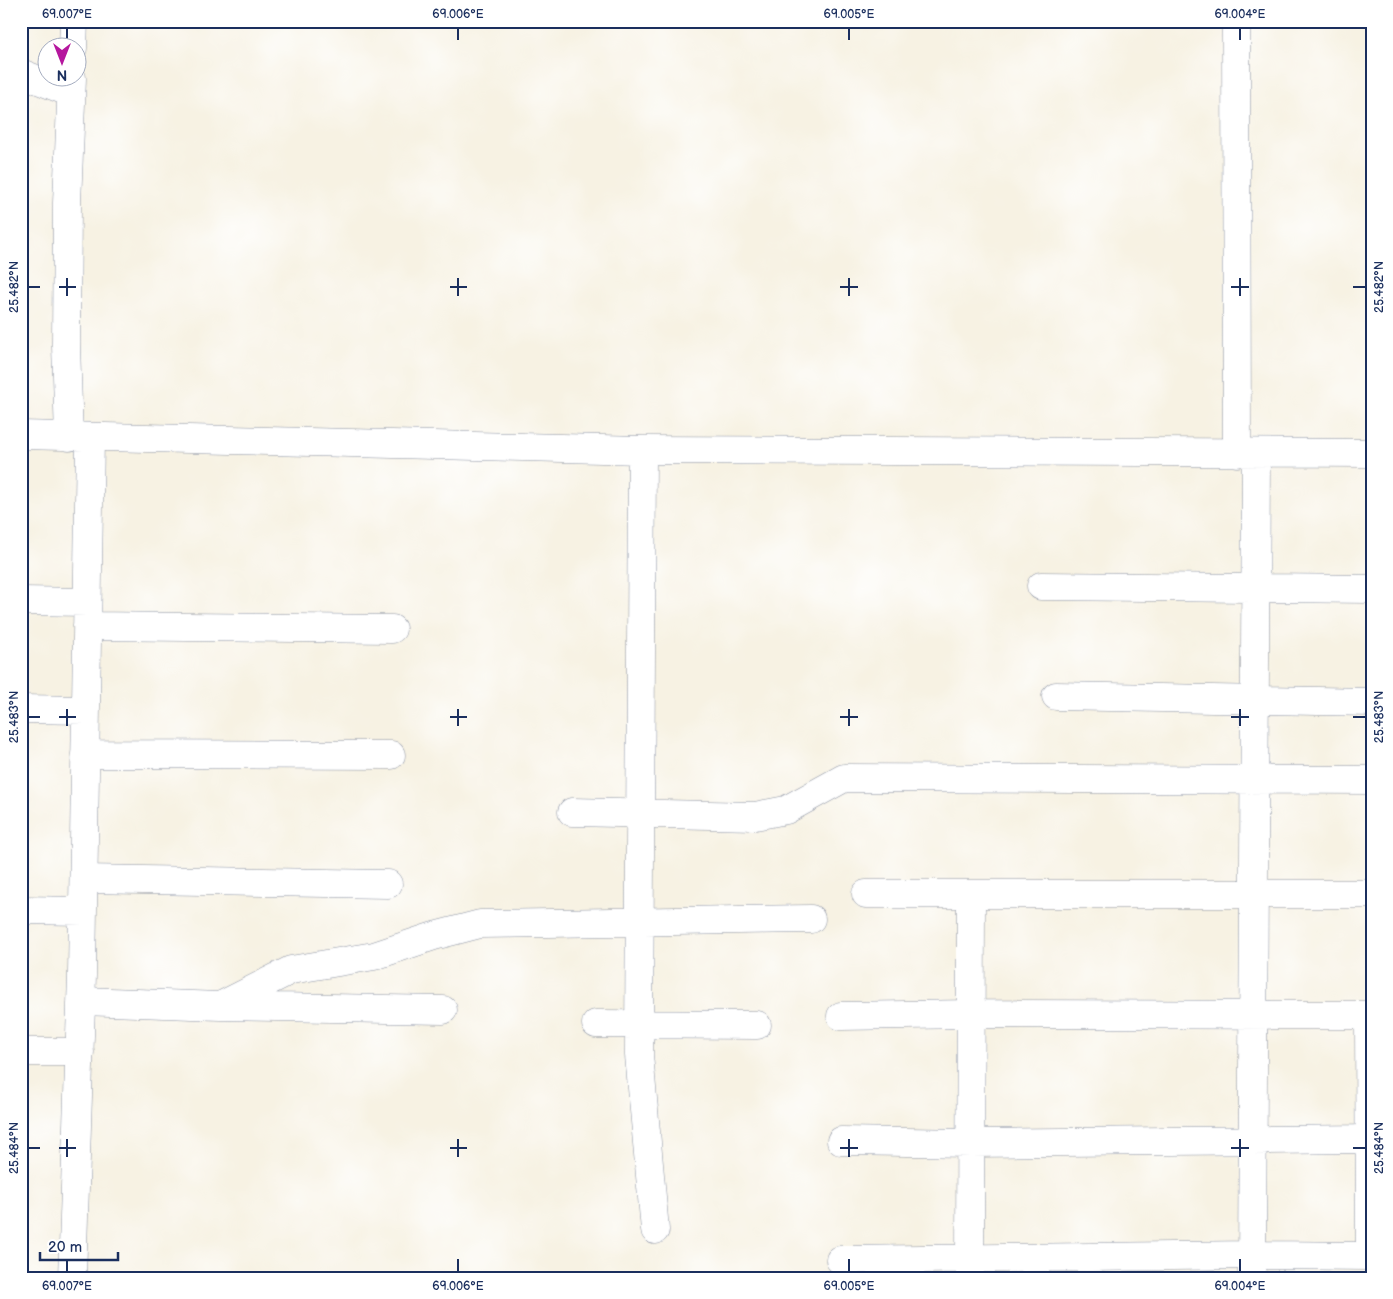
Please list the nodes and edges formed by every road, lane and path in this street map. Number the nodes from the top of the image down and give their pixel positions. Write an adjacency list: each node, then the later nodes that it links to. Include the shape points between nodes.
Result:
1 (74, 21): 3 (street)
2 (1236, 21): 10 (street)
3 (73, 38)
4 (21, 73): 5 (street)
5 (38, 77)
6 (71, 88): 8 (street, via 66,345)
7 (21, 435): 8 (street)
8 (79, 437): 9 (street); 16 (street)
9 (642, 450): 10 (street); 28 (street)
10 (1247, 453): 11 (street); 13 (street)
11 (1372, 453)
12 (1041, 586): 13 (street)
13 (1256, 588): 14 (street); 19 (street)
14 (1372, 589)
15 (21, 601): 16 (street)
16 (87, 614): 17 (street); 22 (street)
17 (392, 629)
18 (1056, 696): 19 (street)
19 (1255, 700): 20 (street); 25 (street)
20 (1372, 702)
21 (21, 709): 22 (street)
22 (86, 710): 23 (street)
23 (86, 754): 24 (street); 29 (street)
24 (391, 755)
25 (1254, 780): 26 (street); 28 (street, via 844,778 786,810 755,816); 33 (street)
26 (1372, 780)
27 (572, 812): 28 (street)
28 (640, 814): 38 (street)
29 (84, 879): 30 (street); 36 (street)
30 (388, 884)
31 (866, 894): 32 (street)
32 (971, 894): 33 (street); 42 (street)
33 (1254, 894): 34 (street); 43 (street)
34 (1372, 894)
35 (21, 910): 36 (street)
36 (84, 911): 39 (street)
37 (811, 919): 38 (street)
38 (640, 921): 40 (street, via 480,924 374,956 291,970); 47 (street)
39 (82, 1001): 40 (street); 50 (street)
40 (220, 1006): 41 (street)
41 (443, 1010)
42 (971, 1014): 43 (street); 45 (street); 54 (street)
43 (1253, 1014): 44 (street); 53 (street)
44 (1370, 1015): 51 (street)
45 (841, 1016)
46 (596, 1024): 47 (street)
47 (639, 1024): 48 (street); 55 (street)
48 (756, 1025)
49 (21, 1052): 50 (street)
50 (80, 1052): 60 (street)
51 (1370, 1139): 53 (street); 56 (street)
52 (841, 1141): 54 (street)
53 (1253, 1141): 54 (street); 58 (street)
54 (971, 1143): 59 (street)
55 (655, 1230)
56 (1371, 1256): 58 (street)
57 (840, 1260): 59 (street)
58 (1252, 1266): 59 (street)
59 (970, 1268)
60 (72, 1278)

